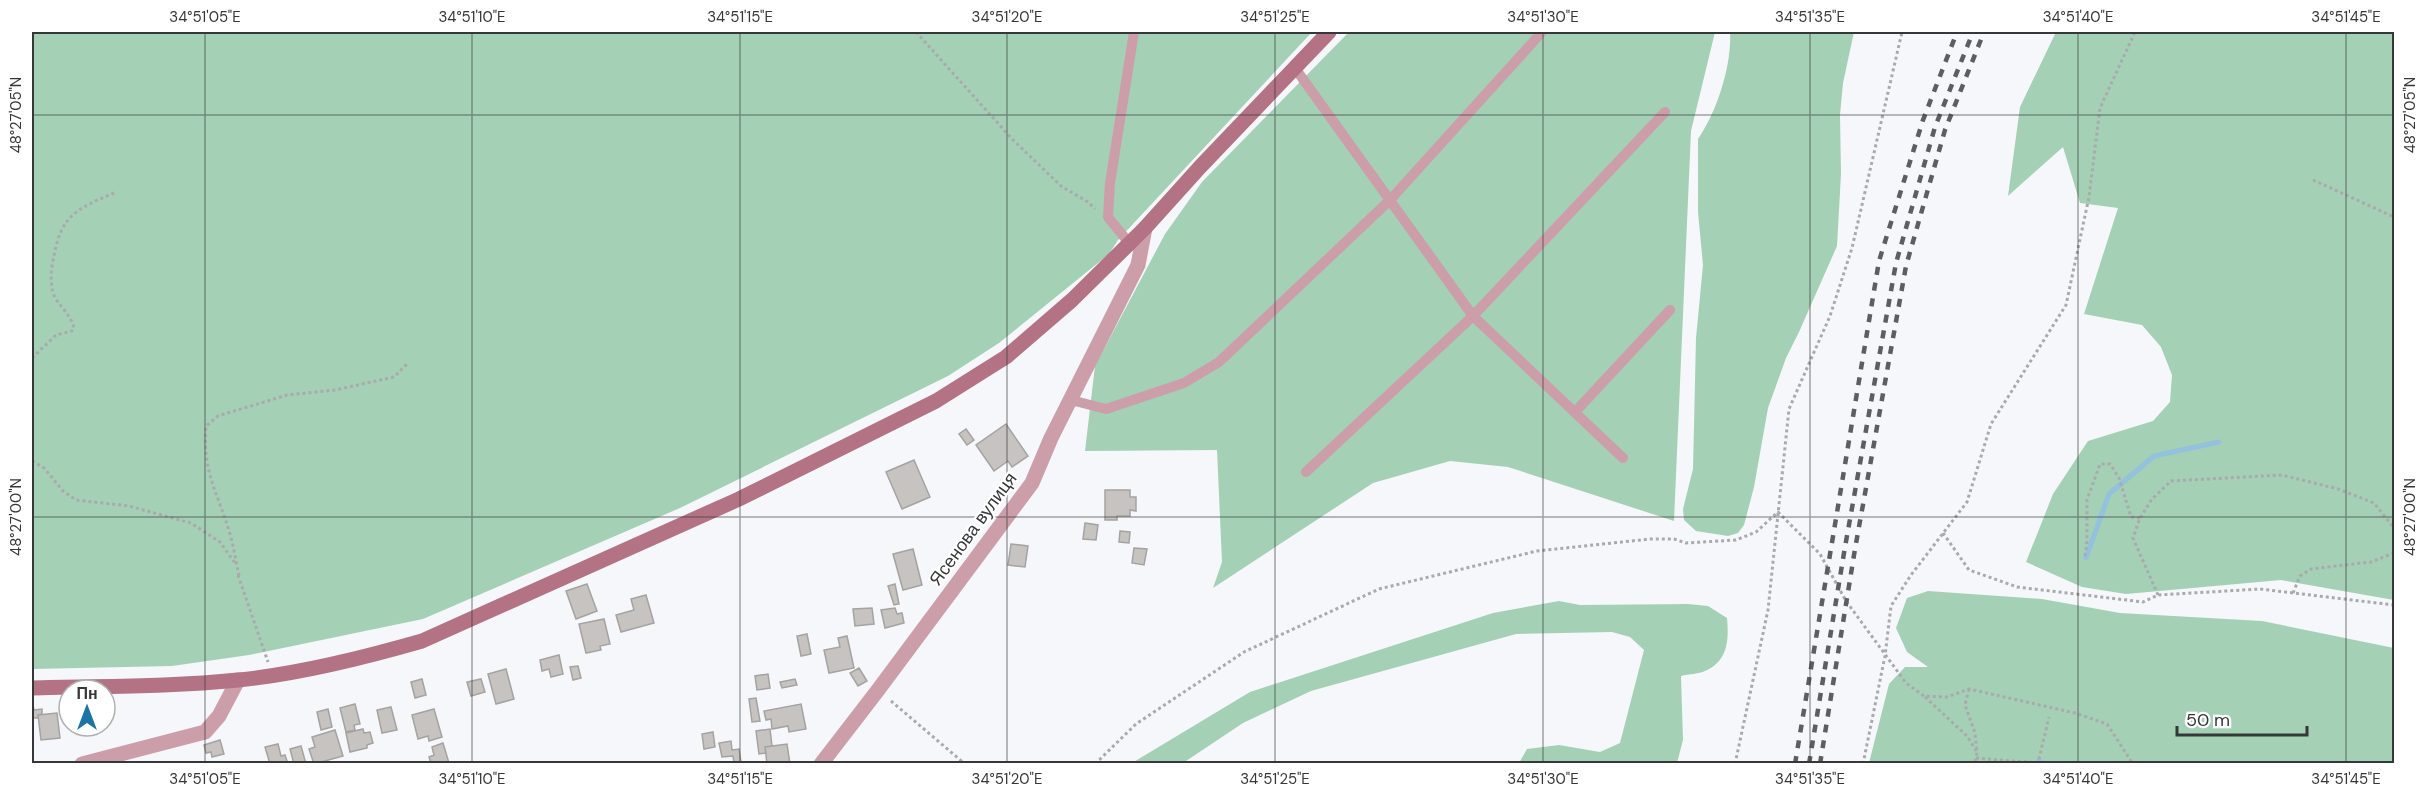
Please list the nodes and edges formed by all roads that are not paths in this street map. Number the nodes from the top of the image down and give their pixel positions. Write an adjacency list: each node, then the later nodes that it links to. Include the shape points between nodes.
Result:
1 (1134, 32): 9 (lane, via 1108,217)
2 (1329, 32): 4 (street)
3 (1542, 32): 7 (lane)
4 (1314, 38): 5 (street)
5 (1295, 68): 7 (lane); 8 (street)
6 (1665, 112): 11 (lane)
7 (1390, 200): 11 (lane); 12 (lane, via 1219,362 1184,383 1106,410)
8 (1145, 228): 9 (street); 12 (street, Ясенова вулиця, via 1138,265)
9 (1129, 243): 16 (street, via 1072,300 1006,357 936,401 739,499 422,641)
10 (1670, 310): 13 (lane)
11 (1473, 316): 13 (lane); 15 (lane)
12 (1071, 400): 19 (street, Ясенова вулиця, via 1032,483)
13 (1575, 412): 14 (lane)
14 (1623, 458)
15 (1306, 472)
16 (238, 680): 17 (street); 18 (street, via 219,716 205,732)
17 (32, 688)
18 (82, 764)
19 (820, 764)

